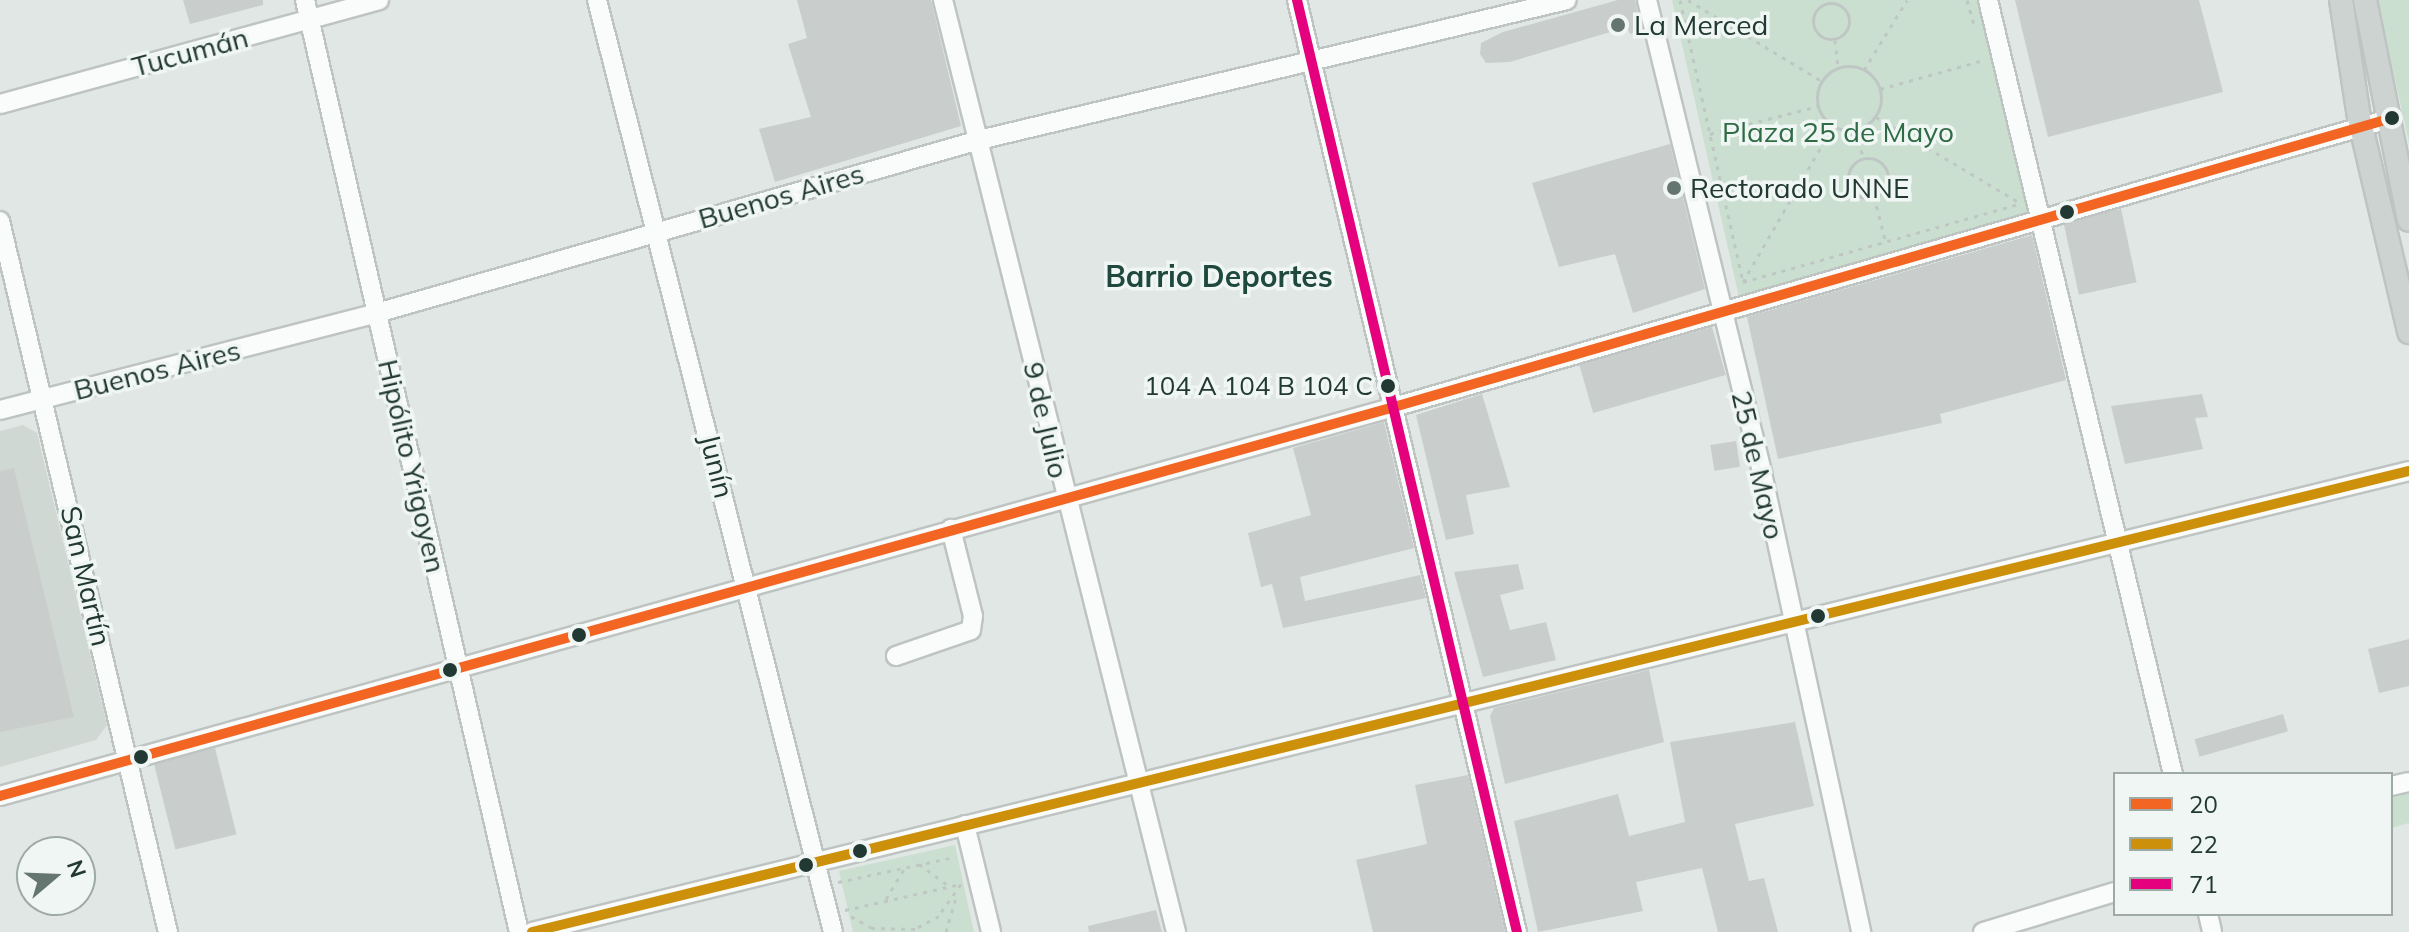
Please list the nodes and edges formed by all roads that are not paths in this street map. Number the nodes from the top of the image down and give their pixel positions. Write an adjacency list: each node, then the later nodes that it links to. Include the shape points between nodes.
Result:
1 (305, 0): 11 (street, Hipólito Yrigoyen)
2 (379, 0): 11 (street, Tucumán)
3 (597, 0): 21 (street, Junín)
4 (943, 0): 17 (street, 9 de Julio)
5 (1297, 0): 13 (street)
6 (1567, 0): 13 (street, Buenos Aires)
7 (1647, 0): 22 (street, 25 de Mayo)
8 (1988, 0): 18 (street)
9 (2341, 0): 12 (main road)
10 (2367, 8): 12 (main road); 15 (main road)
11 (311, 19): 14 (street, Tucumán); 23 (street, Hipólito Yrigoyen)
12 (2347, 23): 16 (main road)
13 (1311, 59): 17 (street, Buenos Aires); 26 (street)
14 (0, 104)
15 (2392, 118): 16 (street); 19 (main road, via 2393,152)
16 (2362, 129): 18 (street); 24 (main road)
17 (979, 140): 21 (street, Buenos Aires); 29 (street, 9 de Julio)
18 (2041, 220): 22 (street); 31 (street)
19 (2409, 220)
20 (0, 221): 25 (street, San Martín)
21 (658, 231): 23 (street, Buenos Aires); 32 (street, Junín)
22 (1720, 309): 26 (street); 33 (street, 25 de Mayo)
23 (377, 313): 25 (street, Buenos Aires); 35 (street, Hipólito Yrigoyen)
24 (2409, 332)
25 (45, 399): 27 (street, Buenos Aires); 37 (street, San Martín)
26 (1394, 407): 29 (street); 36 (street)
27 (0, 410)
28 (2409, 471): 31 (street)
29 (1065, 497): 30 (street); 39 (street, 9 de Julio)
30 (951, 529): 32 (street); 34 (street, via 973,616 971,630)
31 (2118, 544): 33 (street); 38 (street)
32 (748, 586): 35 (street); 42 (street, Junín)
33 (1793, 619): 36 (street); 51 (street, 25 de Mayo)
34 (896, 656)
35 (459, 667): 37 (street); 45 (street, Hipólito Yrigoyen)
36 (1462, 704): 39 (street); 50 (street)
37 (129, 760): 40 (street); 44 (street, San Martín)
38 (2173, 772)
39 (1139, 784): 41 (street); 49 (street, 9 de Julio)
40 (0, 796)
41 (965, 825): 42 (street); 48 (street)
42 (817, 859): 46 (street); 47 (street, Junín)
43 (2113, 893): 52 (street)
44 (168, 932)
45 (519, 932)
46 (532, 932)
47 (833, 932)
48 (991, 932)
49 (1176, 932)
50 (1517, 932)
51 (1861, 932)
52 (1983, 932)

